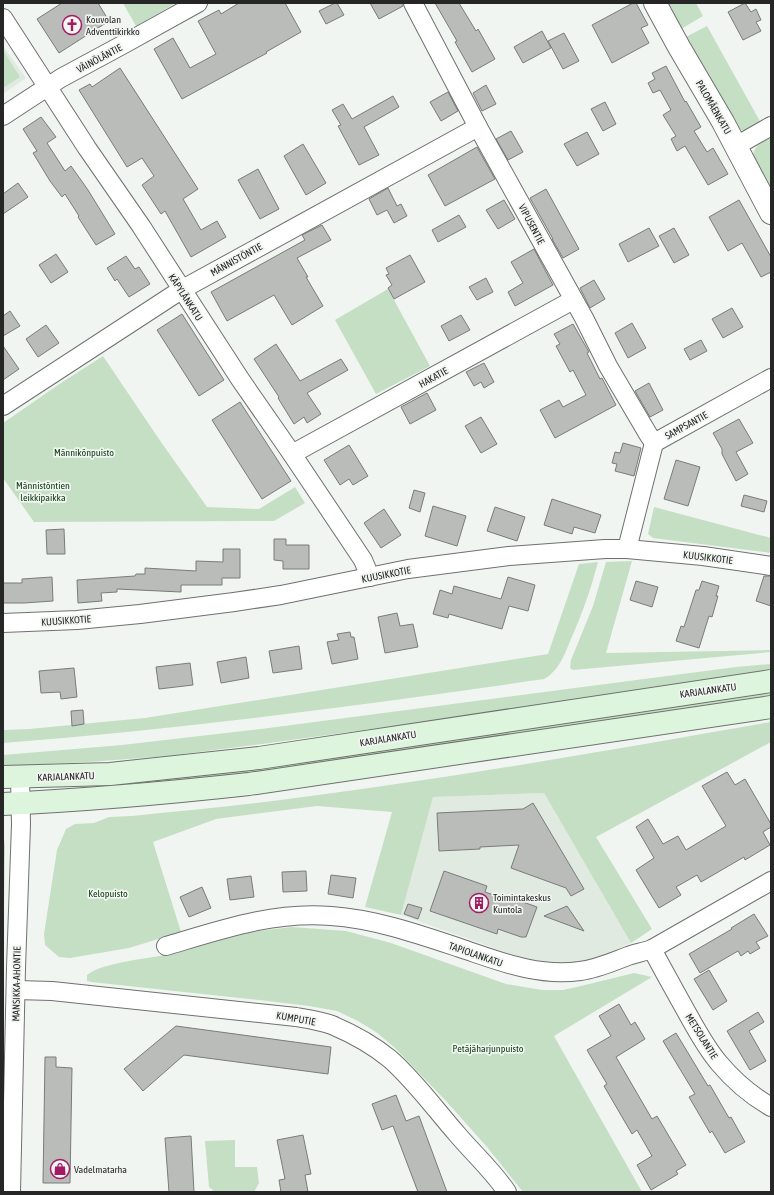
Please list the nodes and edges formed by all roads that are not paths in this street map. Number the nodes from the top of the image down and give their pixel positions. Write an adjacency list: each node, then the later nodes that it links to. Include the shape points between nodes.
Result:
1 (198, 3): 5 (street, VÄINÖLÄNTIE)
2 (413, 3): 7 (street, VIPUSENTIE)
3 (655, 3): 9 (street, PALOMÄENKATU)
4 (3, 18): 5 (street, KÄPYLÄNKATU)
5 (48, 86): 6 (street, VÄINÖLÄNTIE); 11 (street, KÄPYLÄNKATU)
6 (3, 116)
7 (478, 126): 11 (street, MÄNNISTÖNTIE); 12 (street, VIPUSENTIE)
8 (771, 126): 9 (street)
9 (736, 146): 10 (street, PALOMÄENKATU)
10 (771, 213)
11 (181, 290): 14 (street, MÄNNISTÖNTIE); 16 (street, KÄPYLÄNKATU)
12 (573, 300): 15 (street, VIPUSENTIE, via 608,366); 16 (street, HAKATIE)
13 (771, 378): 15 (street, SAMPSANTIE)
14 (3, 406)
15 (654, 443): 17 (street, SAMPSANTIE)
16 (292, 454): 19 (street, KÄPYLÄNKATU, via 363,560)
17 (627, 549): 18 (street, KUUSIKKOTIE); 19 (street, KUUSIKKOTIE, via 509,556 408,569)
18 (771, 566)
19 (370, 577): 20 (street, KUUSIKKOTIE, via 275,596 140,614)
20 (3, 623)
21 (771, 681): 23 (main road, KARJALANKATU, via 259,758 110,774)
22 (771, 706): 24 (main road, via 249,784 120,797)
23 (11, 777): 24 (street, MANSIKKA-AHONTIE)
24 (12, 803): 28 (street, MANSIKKA-AHONTIE)
25 (771, 881): 27 (street, TAPIOLANKATU)
26 (166, 946): 27 (street, TAPIOLANKATU, via 261,919 314,915 354,918 389,926 515,967 538,971 580,972)
27 (652, 949): 29 (street, METSOLANTIE, via 711,1053 738,1083)
28 (16, 990): 30 (street, MANSIKKA-AHONTIE); 31 (street, KUMPUTIE, via 52,991 289,1016 349,1032 370,1044 409,1078)
29 (771, 1107)
30 (11, 1192)
31 (507, 1192)

